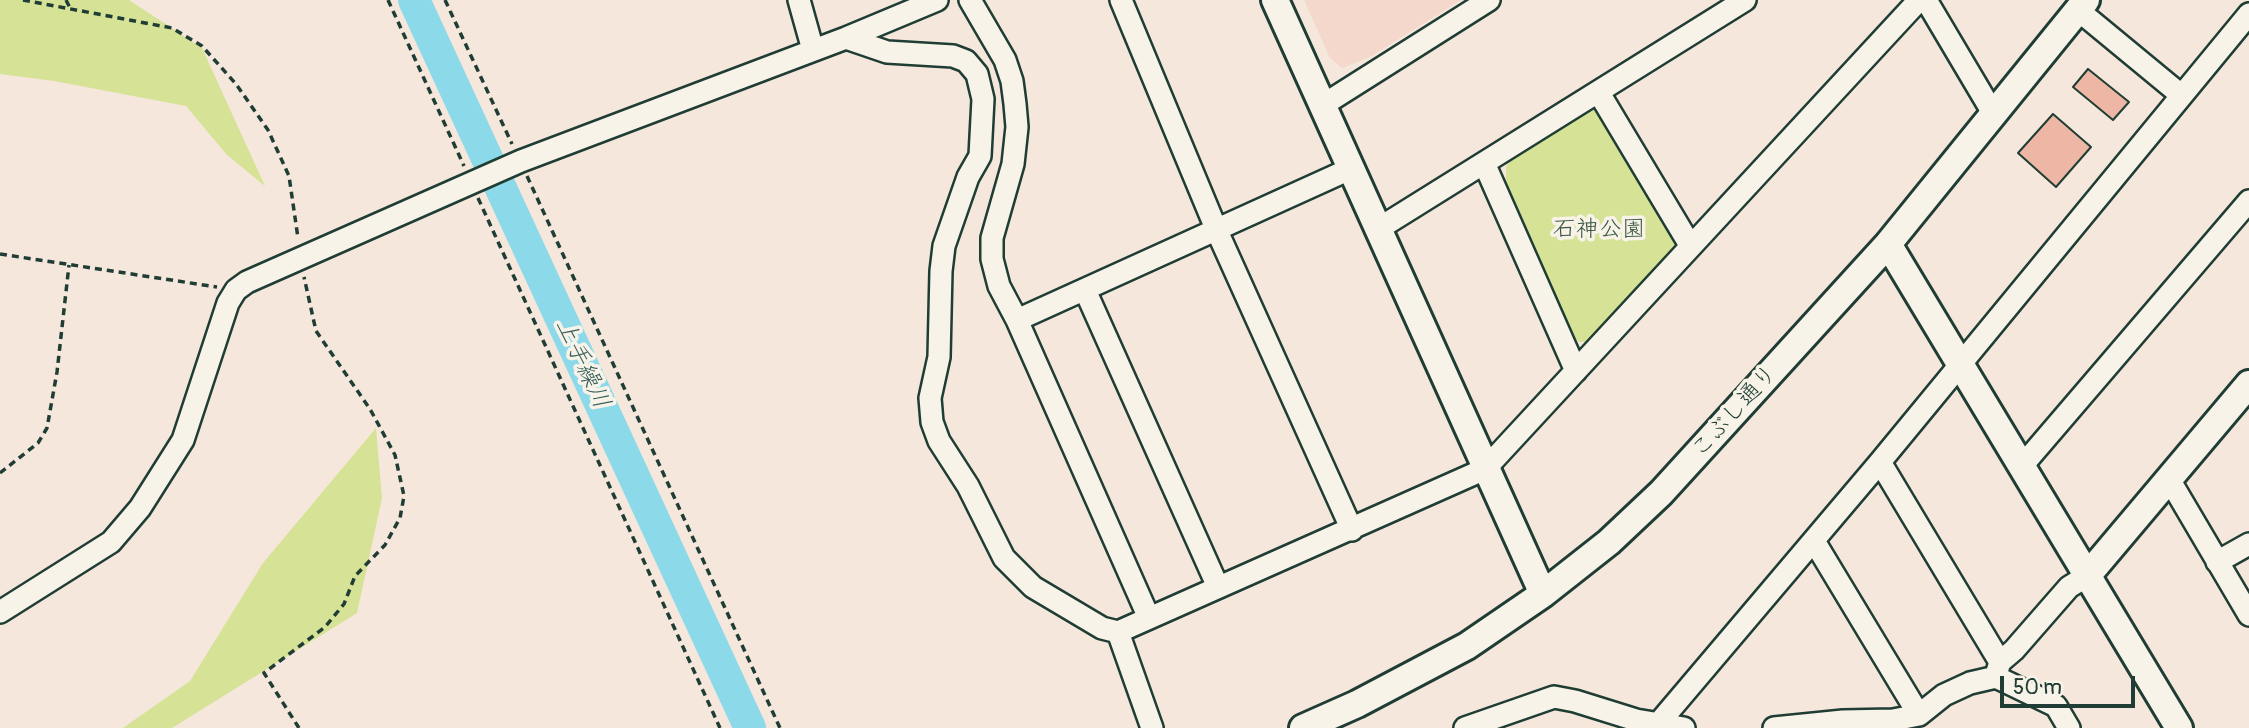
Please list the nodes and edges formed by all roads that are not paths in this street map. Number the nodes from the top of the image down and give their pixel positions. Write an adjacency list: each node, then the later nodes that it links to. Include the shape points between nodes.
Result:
1 (799, 0): 13 (street)
2 (937, 0): 12 (street)
3 (970, 0): 26 (street, via 1012,81 1017,127 1013,164 996,216 992,248 999,286)
4 (1121, 0): 22 (street)
5 (1275, 0): 16 (street)
6 (1489, 0): 16 (street)
7 (1745, 0): 14 (street)
8 (1919, 0): 24 (street)
9 (1926, 0): 17 (street)
10 (2082, 5): 15 (street); 17 (street, こぶし通り)
11 (2249, 14): 15 (street)
12 (846, 38): 13 (street); 44 (street, via 887,52 953,56 966,61 977,74 983,99 980,156 944,246 939,357 930,398 932,422 1004,558 1033,587 1102,628)
13 (813, 50): 41 (street, via 520,161 247,282 228,303 183,439 140,508 111,542)
14 (1599, 93): 18 (street); 24 (street)
15 (2181, 94): 27 (street)
16 (1323, 105): 19 (street)
17 (1993, 113): 23 (street, こぶし通り)
18 (1484, 163): 21 (street); 28 (street)
19 (1350, 169): 21 (street); 22 (street)
20 (2249, 201): 31 (street)
21 (1378, 229): 32 (street)
22 (1217, 231): 25 (street); 34 (street)
23 (1888, 244): 27 (street); 40 (street, こぶし通り, via 1661,493)
24 (1690, 245): 28 (street)
25 (1085, 290): 26 (street); 39 (street)
26 (1017, 320): 43 (street)
27 (1960, 364): 30 (street); 31 (street)
28 (1576, 371): 32 (street)
29 (2249, 384): 33 (street)
30 (1881, 462): 35 (street); 45 (street)
31 (2022, 466): 38 (street)
32 (1485, 468): 34 (street); 40 (street)
33 (2169, 479): 37 (street); 38 (street)
34 (1352, 530): 39 (street)
35 (1814, 541): 46 (street); 47 (street)
36 (2249, 544): 37 (street)
37 (2217, 562): 42 (street)
38 (2087, 576): 45 (street, via 2068,587); 54 (street)
39 (1218, 587): 43 (street)
40 (1543, 594): 49 (street, こぶし通り, via 1467,646)
41 (0, 612)
42 (2249, 615)
43 (1149, 618): 44 (street)
44 (1118, 632): 48 (street)
45 (1998, 670): 46 (street, via 1944,695); 53 (street, via 2056,706)
46 (1919, 715): 52 (street)
47 (1658, 724): 50 (street, via 1554,697); 51 (street)
48 (1152, 728)
49 (1303, 728)
50 (1465, 728)
51 (1684, 728)
52 (1774, 728)
53 (2069, 728)
54 (2179, 728)

